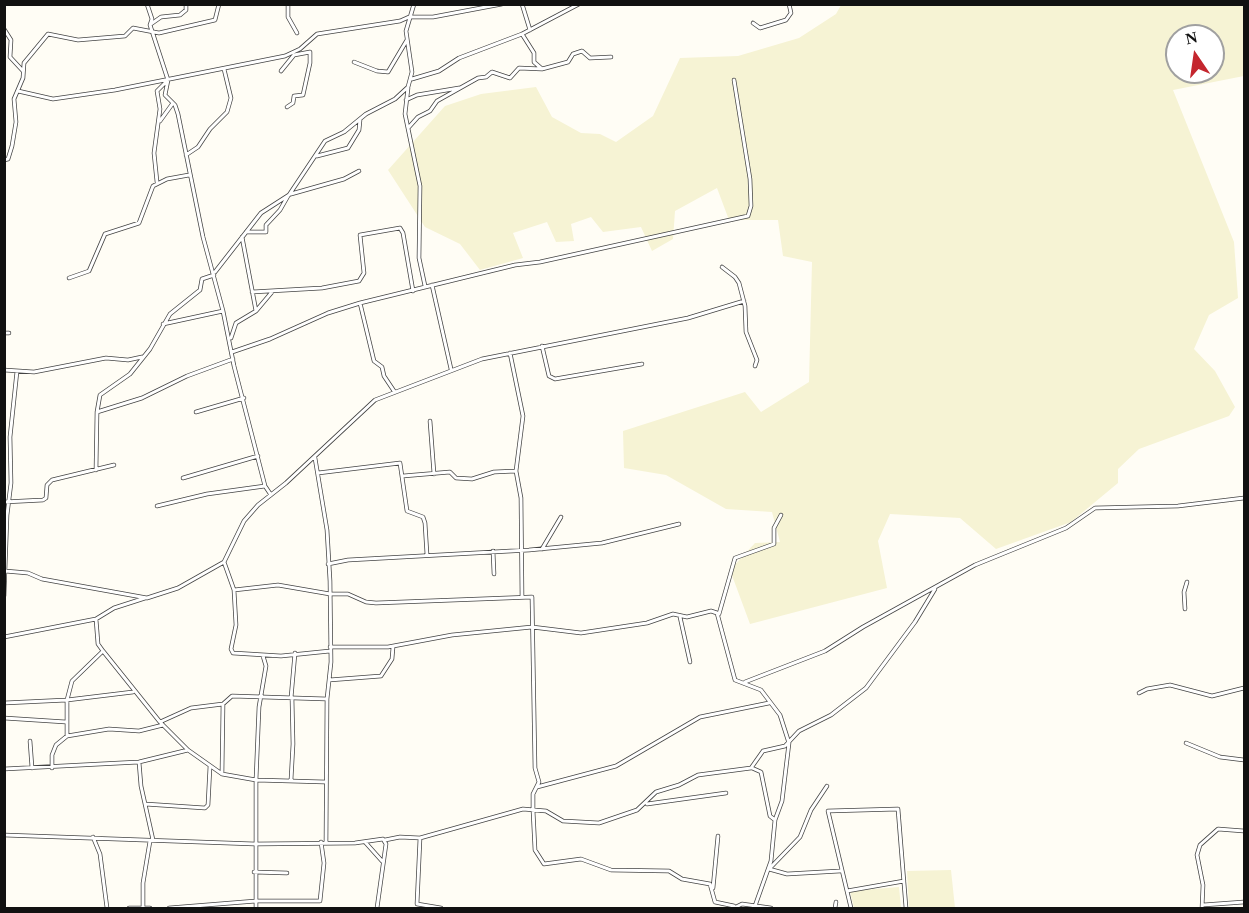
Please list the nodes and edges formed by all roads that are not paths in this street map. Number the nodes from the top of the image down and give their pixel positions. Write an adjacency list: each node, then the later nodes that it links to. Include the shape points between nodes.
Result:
1 (147, 4): 12 (street)
2 (186, 4): 12 (street, via 180,15 161,17)
3 (219, 4): 14 (street, via 215,20 159,33)
4 (288, 4): 16 (street, via 288,17)
5 (414, 4): 10 (street)
6 (502, 4): 10 (street, via 433,16)
7 (522, 4): 15 (street)
8 (579, 4): 15 (street)
9 (789, 4): 11 (street, via 791,13 786,20 760,28)
10 (409, 16): 18 (street); 21 (street, via 400,21 317,34 285,56)
11 (753, 23)
12 (150, 25): 14 (street)
13 (4, 29): 24 (street, via 10,38 10,57)
14 (152, 30): 24 (street, via 133,28 125,36 78,40 50,33 25,62); 26 (street)
15 (530, 30): 17 (street)
16 (297, 33)
17 (522, 34): 22 (street, via 534,53 534,62); 25 (street, via 459,58 439,71)
18 (407, 40): 20 (street, via 388,72); 25 (street)
19 (611, 57): 22 (street, via 590,58 582,51 573,54 568,62)
20 (354, 62)
21 (224, 69): 26 (street); 37 (street, via 231,98 227,112 198,147)
22 (542, 69): 29 (street, via 519,68 510,78 492,72)
23 (281, 71): 33 (street, via 294,55 310,52 303,95 294,96)
24 (24, 72): 30 (street)
25 (411, 79): 28 (street)
26 (168, 80): 30 (street, via 53,99); 32 (street, via 165,95); 35 (street, via 157,91)
27 (734, 80): 48 (street, via 750,179 748,216)
28 (408, 87): 31 (street); 34 (street, via 396,99)
29 (461, 87): 31 (street, via 417,94); 36 (street, via 437,101)
30 (18, 91): 39 (street, via 14,99 12,146)
31 (405, 100): 36 (street)
32 (173, 103): 35 (street); 37 (street)
33 (287, 107)
34 (360, 118): 38 (street, via 325,141); 38 (street, via 359,130 348,148)
35 (159, 123): 42 (street, via 154,153)
36 (409, 127): 49 (street, via 420,186 419,258)
37 (186, 155): 41 (street)
38 (317, 156): 43 (street)
39 (4, 160)
40 (359, 171): 43 (street)
41 (189, 175): 42 (street); 46 (street)
42 (157, 182): 47 (street, via 139,223 108,232 89,271)
43 (288, 195): 44 (street, via 261,213); 44 (street, via 266,225 266,232)
44 (243, 234): 46 (street); 51 (street)
45 (722, 267): 53 (street, via 737,279)
46 (214, 274): 55 (street); 57 (street, via 202,279 200,290 170,314)
47 (69, 278)
48 (432, 285): 49 (street); 66 (street)
49 (425, 286): 50 (street)
50 (413, 291): 52 (street, via 400,228 360,235 364,273 359,281); 54 (street)
51 (252, 292): 52 (street); 56 (street)
52 (272, 292): 56 (street)
53 (744, 301): 59 (street, via 688,318); 65 (street, via 745,329 757,360)
54 (360, 303): 60 (street); 69 (street, via 374,361 382,367)
55 (223, 311): 57 (street); 58 (street)
56 (256, 311): 58 (street, via 236,322)
57 (164, 324): 62 (street)
58 (230, 339): 60 (street)
59 (542, 346): 61 (street); 64 (street, via 549,376 555,379)
60 (232, 352): 63 (street)
61 (510, 353): 66 (street); 80 (street, via 523,416)
62 (143, 357): 68 (street, via 106,358 34,372); 71 (street, via 125,379 103,391)
63 (233, 359): 70 (street); 71 (street, via 142,398)
64 (642, 364)
65 (755, 366)
66 (451, 369): 69 (street)
67 (4, 370): 68 (street)
68 (16, 371): 75 (street)
69 (393, 391): 77 (street, via 375,400)
70 (243, 398): 72 (street); 76 (street)
71 (97, 412): 79 (street)
72 (196, 412)
73 (430, 421): 82 (street)
74 (4, 436): 75 (street)
75 (10, 436): 88 (street, via 11,483)
76 (258, 456): 84 (street); 85 (street)
77 (315, 458): 81 (street); 86 (street)
78 (114, 465): 79 (street)
79 (96, 470): 88 (street, via 52,480 43,500)
80 (516, 471): 82 (street, via 472,479 456,478 450,472); 95 (street, via 521,498)
81 (318, 473): 83 (street, via 400,463); 99 (street)
82 (434, 474): 83 (street)
83 (403, 476): 97 (street, via 407,511 423,517 425,523)
84 (183, 478)
85 (265, 486): 86 (street); 89 (street)
86 (271, 495): 98 (street, via 244,521)
87 (1245, 498): 103 (street, via 1179,506 1098,507 1066,528 989,558)
88 (6, 502): 93 (street)
89 (157, 506)
90 (781, 515): 110 (street, via 774,528 774,543 735,558)
91 (561, 517): 94 (street)
92 (679, 524): 94 (street, via 617,541)
93 (5, 536): 100 (street)
94 (542, 549): 95 (street)
95 (521, 550): 96 (street); 107 (street)
96 (492, 551): 97 (street); 101 (street)
97 (427, 555): 99 (street)
98 (224, 562): 104 (street); 108 (street, via 178,588)
99 (328, 564): 105 (street)
100 (5, 570): 106 (street); 108 (street)
101 (494, 574)
102 (1187, 582): 109 (street)
103 (935, 589): 122 (street, via 819,654); 138 (street, via 866,688 831,715 799,730)
104 (234, 590): 105 (street, via 278,585); 119 (street, via 236,626 231,651 235,655)
105 (330, 594): 107 (street, via 348,594 376,603); 116 (street)
106 (4, 596)
107 (522, 597): 113 (street, via 534,601)
108 (147, 598): 112 (street, via 114,608)
109 (1185, 609)
110 (719, 614): 111 (street, via 711,611); 122 (street, via 734,677)
111 (680, 617): 113 (street, via 673,614 581,633); 120 (street)
112 (96, 619): 114 (street); 117 (street, via 98,644)
113 (532, 627): 115 (street, via 452,635); 153 (street)
114 (4, 637)
115 (393, 647): 116 (street); 121 (street, via 392,659 381,676)
116 (330, 649): 118 (street); 121 (street)
117 (103, 651): 124 (street); 129 (street, via 72,681)
118 (296, 653): 119 (street); 127 (street)
119 (263, 656): 126 (street, via 266,666)
120 (690, 662)
121 (329, 680): 128 (street)
122 (742, 682): 131 (street, via 761,690)
123 (1245, 688): 125 (street, via 1212,696 1170,685)
124 (134, 692): 129 (street); 135 (street)
125 (1138, 693)
126 (261, 696): 127 (street); 132 (street, via 232,696); 149 (street)
127 (291, 698): 128 (street); 150 (street)
128 (327, 699): 151 (street)
129 (67, 700): 130 (street); 134 (street)
130 (4, 703)
131 (770, 703): 138 (street, via 780,716); 153 (street, via 700,717 616,766)
132 (223, 704): 135 (street, via 191,708); 148 (street)
133 (4, 718): 134 (street)
134 (66, 722): 136 (street)
135 (161, 723): 136 (street, via 140,731 109,729); 140 (street)
136 (67, 736): 145 (street, via 52,754)
137 (30, 741): 144 (street)
138 (789, 743): 146 (street, via 763,751); 158 (street, via 782,801)
139 (1186, 743): 141 (street, via 1220,757)
140 (188, 750): 142 (street); 143 (street)
141 (1245, 760)
142 (139, 762): 145 (street); 155 (street)
143 (210, 766): 148 (street); 155 (street, via 205,808)
144 (32, 768): 145 (street); 147 (street)
145 (52, 768)
146 (751, 768): 156 (street, via 698,775 656,792); 158 (street, via 761,772 770,816)
147 (4, 769)
148 (222, 774): 149 (street)
149 (256, 780): 150 (street); 169 (street)
150 (291, 780): 151 (street)
151 (326, 782): 167 (street)
152 (827, 786): 171 (street, via 800,837)
153 (536, 788): 157 (street, via 532,794)
154 (726, 793): 156 (street)
155 (146, 804): 164 (street)
156 (647, 804): 157 (street, via 607,822 587,824 562,821 546,811)
157 (533, 810): 163 (street, via 516,810); 176 (street, via 535,850 544,864 581,859 618,871 662,870 682,879 708,883)
158 (775, 820): 171 (street)
159 (1245, 831): 185 (street, via 1218,829 1200,845 1197,855)
160 (4, 835): 162 (street)
161 (718, 836): 176 (street)
162 (93, 837): 164 (street); 187 (street, via 100,855)
163 (420, 838): 165 (street); 194 (street, via 417,904)
164 (151, 840): 169 (street); 186 (street)
165 (385, 840): 168 (street); 170 (street)
166 (321, 842): 167 (street); 169 (street); 178 (street, via 324,863)
167 (326, 842): 168 (street)
168 (365, 842): 170 (street)
169 (255, 844): 173 (street)
170 (383, 862): 193 (street)
171 (770, 869): 172 (street, via 787,874); 184 (street)
172 (840, 871): 175 (street, via 828,811 898,809); 177 (street)
173 (255, 872): 174 (street); 179 (street)
174 (287, 873)
175 (904, 881): 177 (street); 198 (street)
176 (712, 888): 183 (street, via 715,902)
177 (846, 891): 197 (street)
178 (320, 900): 179 (street); 192 (street)
179 (256, 901): 182 (street); 191 (street)
180 (836, 902): 196 (street)
181 (1245, 902): 185 (street)
182 (184, 907): 190 (street)
183 (734, 907): 184 (street)
184 (756, 907): 195 (street)
185 (1203, 907)
186 (143, 908): 188 (street); 189 (street)
187 (107, 909)
188 (129, 909)
189 (150, 909)
190 (169, 909)
191 (256, 909)
192 (320, 909)
193 (377, 909)
194 (441, 909)
195 (771, 909)
196 (835, 909)
197 (851, 909)
198 (906, 909)

